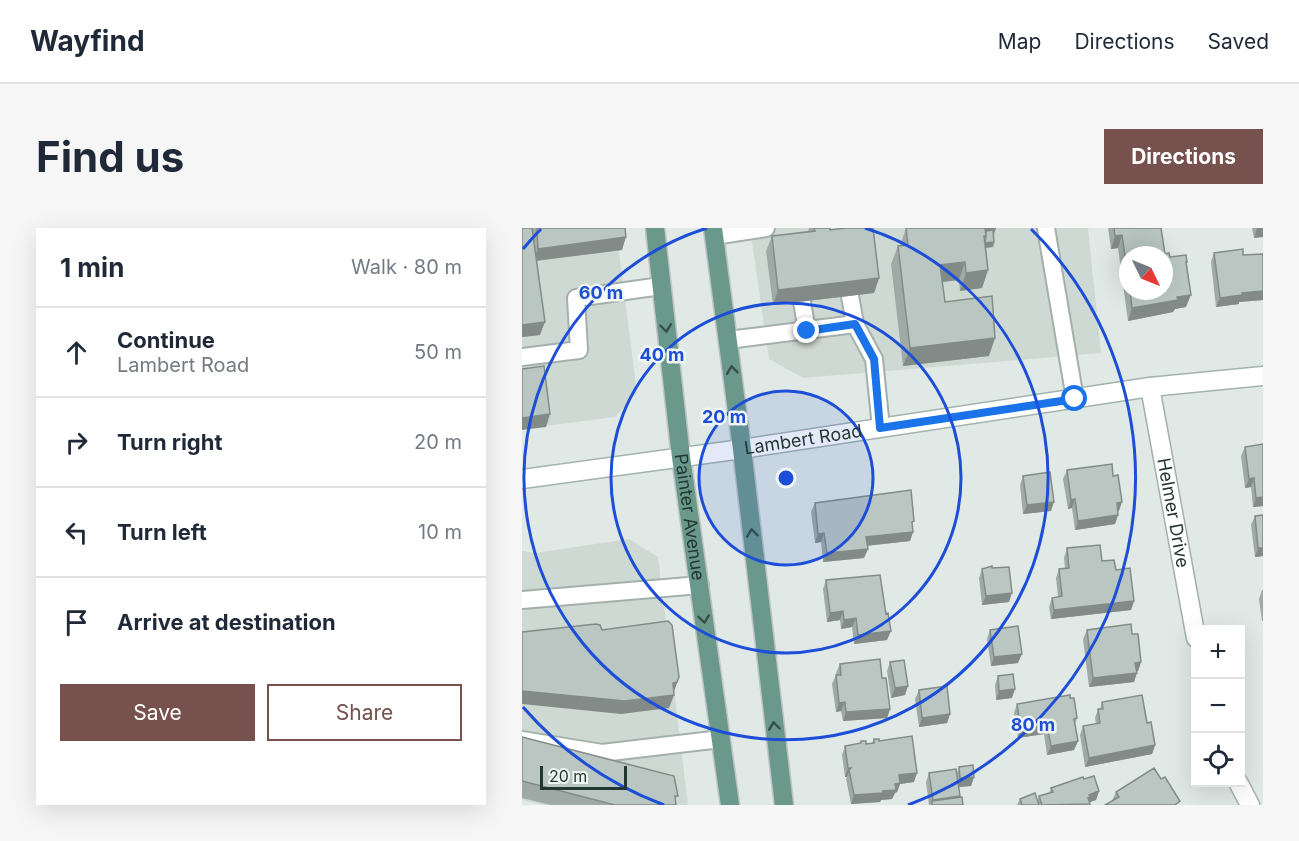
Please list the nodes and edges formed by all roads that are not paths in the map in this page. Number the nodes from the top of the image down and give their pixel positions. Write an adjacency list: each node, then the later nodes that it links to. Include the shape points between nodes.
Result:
1 (654, 228): 5 (main road, Painter Avenue)
2 (766, 228): 4 (lane)
3 (1046, 228): 14 (lane)
4 (714, 232): 10 (main road)
5 (662, 286): 11 (lane, via 576,298 579,350); 17 (main road, Painter Avenue, one-way to 17)
6 (849, 296): 8 (lane)
7 (802, 302): 9 (lane)
8 (855, 324): 9 (lane); 15 (lane, via 874,359)
9 (807, 331): 10 (lane)
10 (728, 340): 16 (main road, one-way to 10)
11 (522, 357)
12 (1263, 376): 13 (main road, Lambert Road)
13 (1150, 387): 14 (main road, Lambert Road); 21 (main road, Helmer Drive)
14 (1075, 399): 15 (main road, Lambert Road)
15 (880, 428): 16 (main road, Lambert Road)
16 (742, 449): 17 (main road, Lambert Road); 26 (main road, one-way to 16)
17 (681, 457): 18 (main road, Lambert Road); 19 (main road, Painter Avenue)
18 (522, 479)
19 (700, 585): 20 (lane); 22 (main road, Painter Avenue, one-way to 22)
20 (522, 600)
21 (1194, 625)
22 (721, 739): 23 (lane, via 602,753); 25 (main road, Painter Avenue)
23 (522, 740)
24 (1241, 787): 27 (main road)
25 (730, 805)
26 (784, 805)
27 (1250, 805)

